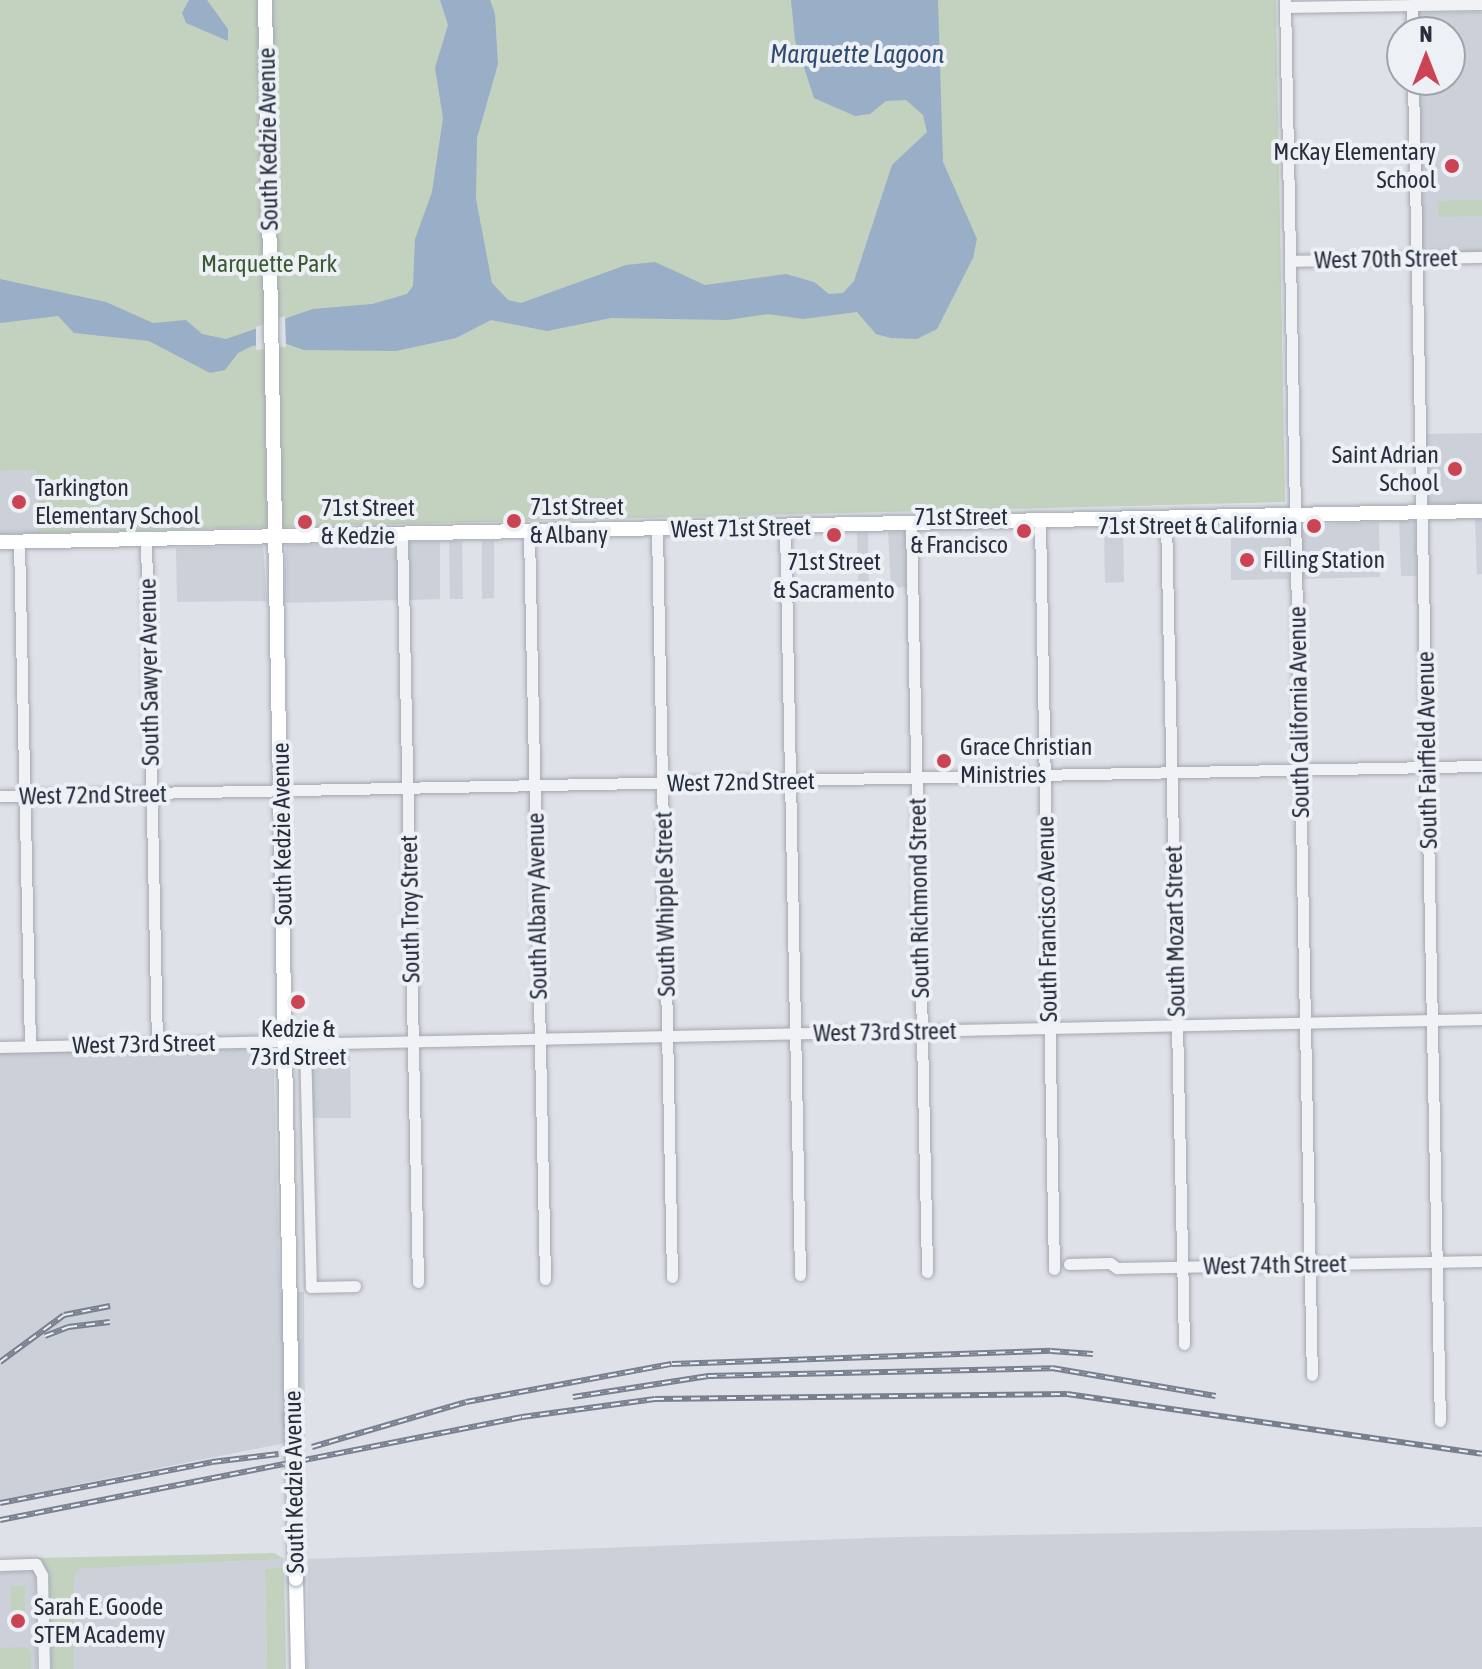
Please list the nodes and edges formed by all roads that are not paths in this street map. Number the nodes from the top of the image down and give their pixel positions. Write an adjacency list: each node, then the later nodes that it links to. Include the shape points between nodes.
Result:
1 (265, 0): 20 (main road, South Kedzie Avenue)
2 (1285, 4): 4 (street); 9 (street, South California Avenue)
3 (1482, 4): 4 (street)
4 (1412, 5): 5 (street)
5 (1412, 16)
6 (1413, 96): 8 (street, South Fairfield Avenue)
7 (1482, 257): 8 (street, West 70th Street)
8 (1417, 258): 9 (street, West 70th Street); 11 (street, South Fairfield Avenue)
9 (1290, 261): 12 (street, South California Avenue)
10 (1482, 511): 11 (main road, West 71st Street)
11 (1422, 513): 12 (main road, West 71st Street); 25 (street, South Fairfield Avenue)
12 (1295, 515): 13 (main road, West 71st Street); 26 (street, South California Avenue)
13 (1166, 519): 14 (main road, West 71st Street); 27 (street, South Mozart Street)
14 (1040, 521): 15 (main road, West 71st Street); 28 (street, South Francisco Avenue)
15 (911, 524): 16 (main road, West 71st Street); 29 (street, South Richmond Street)
16 (785, 527): 17 (main road, West 71st Street); 30 (street)
17 (657, 530): 18 (main road, West 71st Street); 31 (street, South Whipple Street)
18 (529, 533): 19 (main road, West 71st Street); 32 (street, South Albany Avenue)
19 (402, 535): 20 (main road, West 71st Street); 33 (street, South Troy Street)
20 (275, 537): 21 (main road, West 71st Street); 34 (main road, South Kedzie Avenue)
21 (146, 539): 23 (main road, West 71st Street); 35 (street, South Sawyer Avenue)
22 (0, 542): 23 (main road, West 71st Street)
23 (19, 542): 37 (street)
24 (1482, 766): 25 (street, West 72nd Street)
25 (1427, 767): 26 (street, West 72nd Street); 39 (street, South Fairfield Avenue)
26 (1300, 770): 27 (street, West 72nd Street); 40 (street, South California Avenue)
27 (1171, 772): 28 (street, West 72nd Street); 41 (street, South Mozart Street)
28 (1044, 775): 29 (street, West 72nd Street); 42 (street, South Francisco Avenue)
29 (916, 778): 30 (street, West 72nd Street); 43 (street, South Richmond Street)
30 (789, 781): 31 (street, West 72nd Street); 44 (street)
31 (662, 783): 32 (street, West 72nd Street); 45 (street, South Whipple Street)
32 (534, 786): 33 (street, West 72nd Street); 46 (street, South Albany Avenue)
33 (407, 789): 34 (street, West 72nd Street); 48 (street, South Troy Street)
34 (281, 792): 35 (street, West 72nd Street); 47 (main road, South Kedzie Avenue)
35 (152, 794): 37 (street, West 72nd Street); 49 (street, South Sawyer Avenue)
36 (0, 796): 37 (street, West 72nd Street)
37 (25, 796): 51 (street)
38 (1482, 1019): 39 (street, West 73rd Street)
39 (1432, 1020): 40 (street, West 73rd Street); 54 (street, South Fairfield Avenue)
40 (1305, 1023): 41 (street, West 73rd Street); 56 (street, South California Avenue)
41 (1177, 1025): 42 (street, West 73rd Street); 57 (street, South Mozart Street)
42 (1050, 1028): 43 (street, West 73rd Street); 58 (street, South Francisco Avenue)
43 (922, 1031): 44 (street, West 73rd Street); 59 (street, South Richmond Street)
44 (795, 1034): 45 (street, West 73rd Street); 60 (street)
45 (667, 1036): 46 (street, West 73rd Street); 61 (street, South Whipple Street)
46 (539, 1039): 48 (street, West 73rd Street); 62 (street, South Albany Avenue)
47 (287, 1042): 49 (street, West 73rd Street); 50 (street, West 73rd Street); 70 (main road, South Kedzie Avenue, bridge)
48 (413, 1042): 50 (street, West 73rd Street); 63 (street, South Troy Street)
49 (157, 1044): 51 (street, West 73rd Street)
50 (305, 1044): 64 (street, via 311,1287)
51 (30, 1046): 52 (street, West 73rd Street)
52 (0, 1047)
53 (1482, 1261): 54 (street, West 74th Street)
54 (1437, 1262): 56 (street, West 74th Street); 67 (street, South Fairfield Avenue)
55 (1069, 1264): 57 (street, West 74th Street)
56 (1310, 1264): 57 (street, West 74th Street); 66 (street, South California Avenue)
57 (1182, 1267): 65 (street, South Mozart Street)
58 (1054, 1269)
59 (927, 1272)
60 (800, 1275)
61 (672, 1277)
62 (545, 1279)
63 (418, 1282)
64 (355, 1286)
65 (1184, 1344)
66 (1312, 1375)
67 (1440, 1421)
68 (0, 1565): 69 (street, via 36,1564 42,1575)
69 (44, 1669)
70 (298, 1669)

